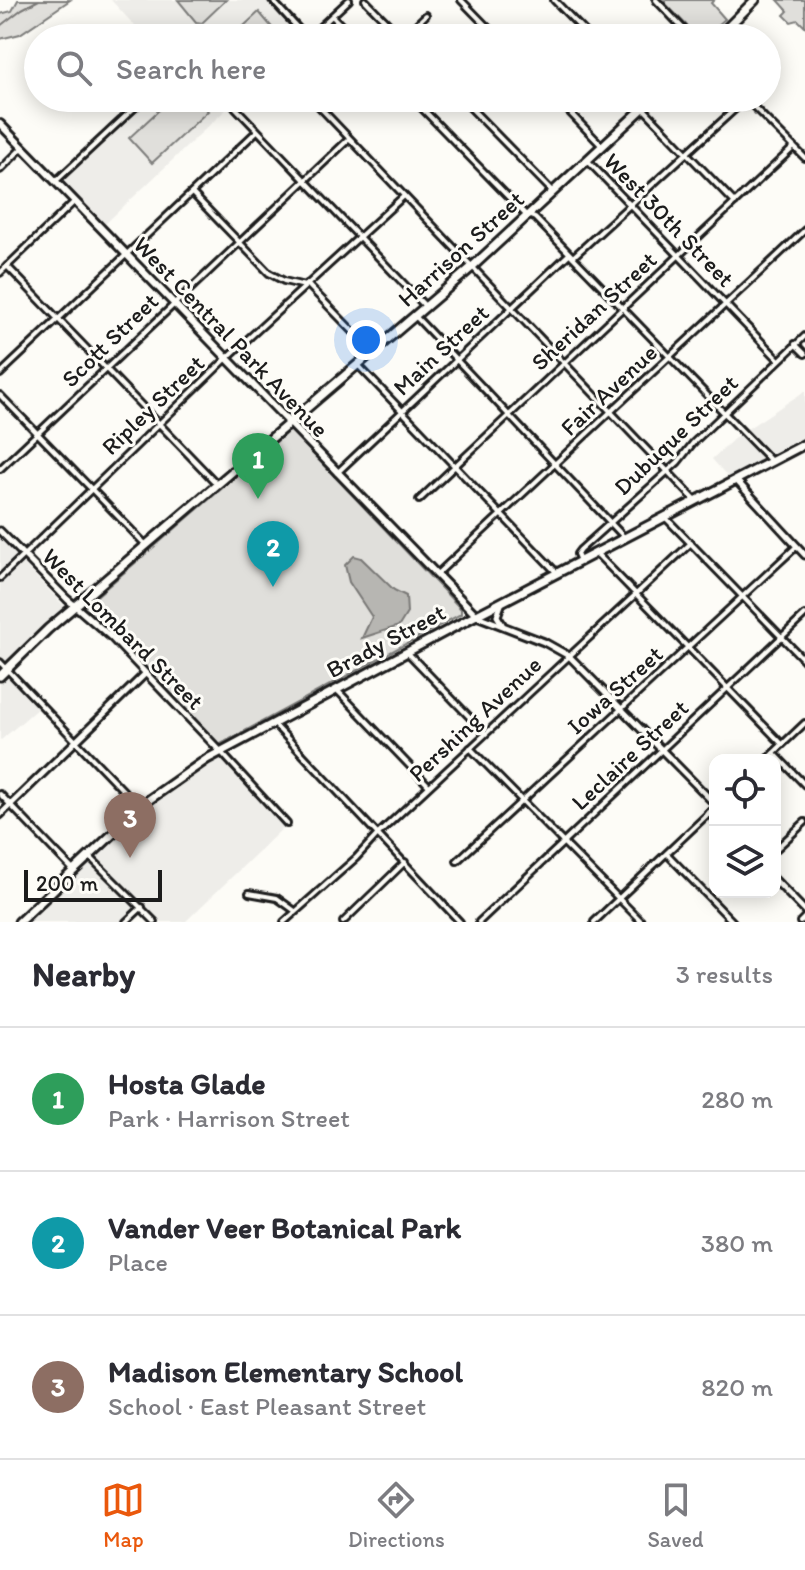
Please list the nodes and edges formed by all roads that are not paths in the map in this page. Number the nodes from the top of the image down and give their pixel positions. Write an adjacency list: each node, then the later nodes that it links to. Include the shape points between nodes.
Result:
1 (272, 0): 10 (street)
2 (349, 0): 9 (street)
3 (365, 0): 13 (street)
4 (461, 0): 15 (street)
5 (554, 0): 16 (street)
6 (656, 0): 17 (street)
7 (755, 0): 18 (highway)
8 (426, 15): 14 (street)
9 (332, 16): 11 (street); 12 (street)
10 (295, 24)
11 (323, 24)
12 (340, 24)
13 (388, 24)
14 (417, 24)
15 (484, 24)
16 (577, 24)
17 (679, 24)
18 (731, 24)
19 (130, 112): 40 (street)
20 (240, 112): 30 (street)
21 (324, 112): 31 (street)
22 (426, 112): 47 (street)
23 (475, 112): 42 (street)
24 (569, 112): 32 (street, West 30th Street)
25 (639, 112): 32 (highway, Harrison Street)
26 (647, 112): 35 (street)
27 (731, 112): 35 (street, Main Street)
28 (760, 112): 34 (street)
29 (0, 124): 33 (main road, West Central Park Avenue)
30 (257, 131): 39 (street); 41 (street)
31 (349, 139): 39 (street, Scott Street); 43 (street)
32 (602, 146): 37 (highway, Harrison Street)
33 (23, 147): 38 (street); 40 (main road, West Central Park Avenue)
34 (794, 147): 36 (street); 45 (street, Sheridan Street)
35 (686, 154): 45 (street); 46 (street, Main Street)
36 (805, 158)
37 (587, 160): 42 (highway, Harrison Street); 46 (street, West 30th Street)
38 (0, 170)
39 (304, 180): 49 (street); 50 (street, Scott Street)
40 (56, 181): 44 (main road, West Central Park Avenue)
41 (192, 192): 50 (street); 51 (street)
42 (553, 193): 47 (highway, Harrison Street)
43 (404, 196): 49 (street, Ripley Street); 55 (street)
44 (75, 201): 51 (main road, West Central Park Avenue); 54 (street)
45 (735, 203): 53 (street, Sheridan Street)
46 (630, 206): 52 (street, Main Street); 53 (street, West 30th Street)
47 (528, 216): 52 (street); 55 (highway, Harrison Street)
48 (805, 230): 59 (street, Fair Avenue)
49 (359, 237): 57 (street, Ripley Street); 60 (street)
50 (239, 242): 57 (street, via 269,273); 58 (street, Scott Street)
51 (126, 254): 58 (main road, West Central Park Avenue); 64 (street)
52 (571, 256): 61 (street, Main Street); 62 (street)
53 (679, 256): 59 (street, West 30th Street); 62 (street, Sheridan Street)
54 (7, 266): 56 (street); 64 (street)
55 (472, 267): 60 (highway, Harrison Street); 61 (street)
56 (0, 273)
57 (306, 285): 67 (street); 69 (street, Ripley Street)
58 (174, 304): 69 (main road, West Central Park Avenue); 75 (street, Scott Street)
59 (726, 304): 70 (street, Fair Avenue); 72 (street, West 30th Street)
60 (426, 307): 63 (highway, Harrison Street)
61 (512, 308): 71 (street, Main Street); 73 (street)
62 (622, 309): 70 (street); 73 (street, Sheridan Street)
63 (416, 316): 67 (highway, Harrison Street); 71 (street)
64 (58, 319): 75 (street); 76 (street)
65 (805, 336): 66 (street, Dubuque Street)
66 (795, 344): 68 (street); 72 (street, Dubuque Street)
67 (374, 353): 74 (highway, Harrison Street)
68 (805, 354)
69 (227, 358): 82 (main road, West Central Park Avenue); 83 (street, Ripley Street)
70 (670, 358): 79 (street, Fair Avenue); 80 (street)
71 (457, 360): 78 (street, Main Street); 81 (street)
72 (779, 360): 80 (street, Dubuque Street)
73 (564, 364): 79 (street); 81 (street, Sheridan Street)
74 (359, 366): 78 (street); 82 (highway, Harrison Street)
75 (106, 369): 83 (street); 84 (street, Scott Street)
76 (0, 374)
77 (0, 395): 84 (street)
78 (402, 411): 88 (street); 91 (street, Main Street)
79 (611, 413): 87 (street, Fair Avenue); 90 (street)
80 (724, 413): 86 (street); 90 (street, Dubuque Street)
81 (509, 415): 87 (street); 88 (street, Sheridan Street)
82 (291, 423): 91 (main road, West Central Park Avenue); 93 (highway, Harrison Street)
83 (158, 424): 93 (street); 94 (street, Ripley Street)
84 (38, 434): 89 (street, Scott Street); 94 (street)
85 (805, 445): 86 (highway, Brady Street)
86 (772, 462): 92 (highway, Brady Street)
87 (556, 465): 97 (street, Fair Avenue); 99 (street)
88 (455, 466): 95 (street, Sheridan Street); 97 (street)
89 (0, 469)
90 (667, 472): 96 (street); 99 (street, Dubuque Street)
91 (337, 473): 110 (main road, West Central Park Avenue)
92 (736, 480): 96 (highway, Brady Street); 104 (street)
93 (218, 485): 103 (highway, Harrison Street)
94 (92, 489): 103 (street); 106 (street, Ripley Street)
95 (419, 500)
96 (695, 500): 98 (highway, Brady Street)
97 (502, 516): 109 (street); 110 (street, Fair Avenue)
98 (665, 517): 101 (highway, Brady Street); 102 (street)
99 (610, 522): 101 (street); 108 (street, Dubuque Street, via 579,552)
100 (0, 531): 106 (street, West Lombard Street)
101 (626, 539): 105 (highway, Brady Street)
102 (691, 543): 112 (street, Pershing Avenue); 113 (street)
103 (147, 546): 115 (highway, Harrison Street)
104 (797, 546): 107 (street); 113 (street, Iowa Street)
105 (596, 553): 108 (highway, Brady Street); 112 (street)
106 (23, 555): 111 (street, Ripley Street); 115 (street, West Lombard Street)
107 (805, 555)
108 (580, 561): 109 (highway, Brady Street)
109 (557, 573): 114 (highway, Brady Street)
110 (436, 575): 116 (main road, West Central Park Avenue)
111 (0, 578)
112 (636, 595): 120 (street); 122 (street, Pershing Avenue)
113 (743, 597): 119 (street); 120 (street, Iowa Street)
114 (502, 602): 116 (highway, Brady Street); 118 (street, via 497,616)
115 (75, 606): 125 (highway, Harrison Street); 126 (street, West Lombard Street)
116 (476, 615): 118 (street); 121 (highway, Brady Street)
117 (805, 615): 119 (street, Leclaire Street)
118 (506, 628): 122 (street)
119 (782, 637): 123 (street); 128 (street, Leclaire Street)
120 (688, 648): 128 (street); 130 (street, Iowa Street)
121 (406, 652): 129 (highway, Brady Street); 133 (street)
122 (569, 656): 130 (street); 133 (street, Pershing Avenue)
123 (805, 661)
124 (0, 662): 125 (street)
125 (7, 669): 127 (highway, Harrison Street); 134 (street)
126 (145, 674): 134 (street); 138 (street, West Lombard Street)
127 (0, 676)
128 (727, 688): 135 (street); 137 (street, Leclaire Street)
129 (337, 690): 132 (highway, Brady Street); 141 (street)
130 (621, 708): 137 (street); 144 (street, Iowa Street)
131 (805, 723): 135 (street)
132 (274, 724): 138 (highway, Brady Street); 151 (street)
133 (486, 734): 136 (street, Pershing Avenue)
134 (76, 741): 145 (street); 146 (street)
135 (782, 744): 139 (street)
136 (470, 748): 141 (street, Pershing Avenue); 144 (street)
137 (661, 749): 143 (street); 152 (street, Leclaire Street)
138 (221, 752): 146 (highway, Brady Street); 150 (street)
139 (774, 753): 140 (street)
140 (805, 785)
141 (429, 786): 151 (street, Pershing Avenue)
142 (0, 794): 145 (street)
143 (709, 800)
144 (521, 801): 152 (street); 156 (street, Iowa Street)
145 (10, 805): 148 (street); 158 (street)
146 (140, 808): 155 (highway, Brady Street)
147 (709, 813): 154 (street)
148 (0, 815)
149 (805, 822): 153 (street)
150 (287, 824)
151 (378, 834): 157 (street); 163 (street, Pershing Avenue)
152 (563, 844): 161 (street); 171 (street, Leclaire Street)
153 (781, 844)
154 (667, 854): 161 (street); 174 (street)
155 (89, 855): 158 (highway, Brady Street); 162 (street)
156 (457, 861)
157 (405, 862): 169 (street); 170 (street)
158 (73, 870): 165 (highway, Brady Street)
159 (781, 887): 164 (street)
160 (249, 893): 163 (street, via 277,898)
161 (618, 898): 172 (street); 173 (street)
162 (142, 907): 166 (street); 167 (street)
163 (295, 911): 168 (street, Pershing Avenue)
164 (805, 914): 175 (street)
165 (19, 922)
166 (126, 922)
167 (155, 922)
168 (284, 922)
169 (343, 922)
170 (460, 922)
171 (479, 922)
172 (594, 922)
173 (642, 922)
174 (733, 922)
175 (800, 922)

